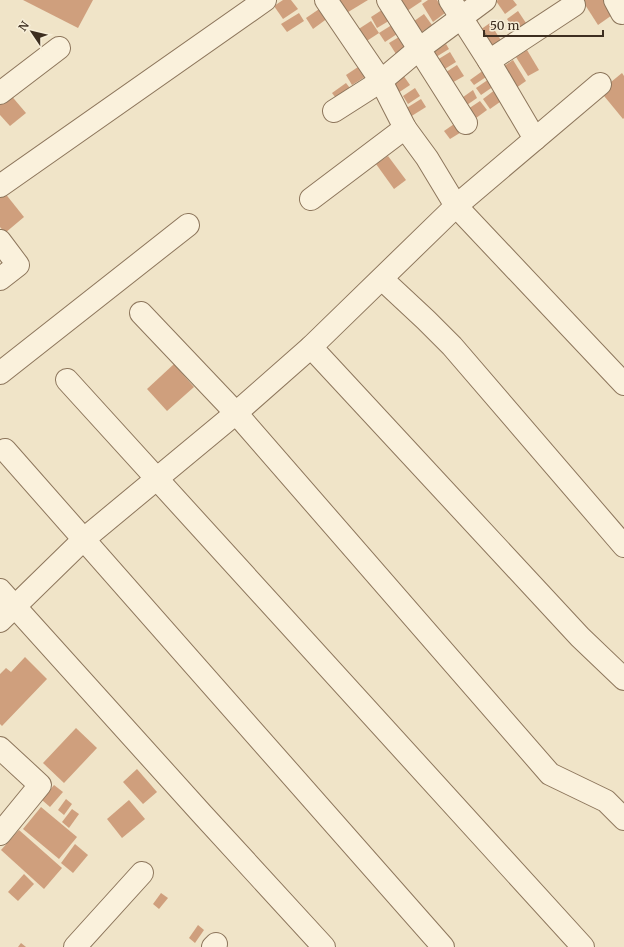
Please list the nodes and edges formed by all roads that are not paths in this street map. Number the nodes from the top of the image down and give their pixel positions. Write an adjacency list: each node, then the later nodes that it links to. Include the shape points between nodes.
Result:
1 (265, 0): 17 (street)
2 (326, 0): 10 (street)
3 (388, 0): 8 (street)
4 (485, 0): 6 (street)
5 (574, 5): 9 (street)
6 (455, 9): 8 (street); 9 (street)
7 (59, 48): 12 (street)
8 (419, 49): 10 (street); 14 (street)
9 (489, 61): 16 (street)
10 (380, 81): 13 (street); 15 (street)
11 (600, 84): 16 (street)
12 (0, 94)
13 (334, 111)
14 (466, 123)
15 (405, 128): 18 (street); 19 (street)
16 (535, 139): 19 (street)
17 (0, 186)
18 (311, 199)
19 (456, 206): 23 (street); 28 (street)
20 (188, 224): 26 (street)
21 (0, 241): 22 (street, via 18,265)
22 (0, 279)
23 (382, 279): 25 (street); 33 (street, via 452,346)
24 (141, 313): 29 (street)
25 (311, 347): 29 (street); 36 (street, via 580,637)
26 (0, 373)
27 (67, 380): 31 (street)
28 (624, 384)
29 (236, 413): 31 (street); 38 (street, via 550,774 606,800)
30 (5, 450): 32 (street)
31 (158, 478): 32 (street); 44 (street)
32 (84, 540): 35 (street); 43 (street)
33 (624, 546)
34 (0, 590): 35 (street)
35 (8, 614): 42 (street, via 196,808)
36 (624, 679)
37 (0, 748): 39 (street, via 40,785)
38 (624, 819)
39 (0, 834)
40 (142, 873): 41 (street)
41 (75, 947)
42 (324, 947)
43 (443, 947)
44 (583, 947)

